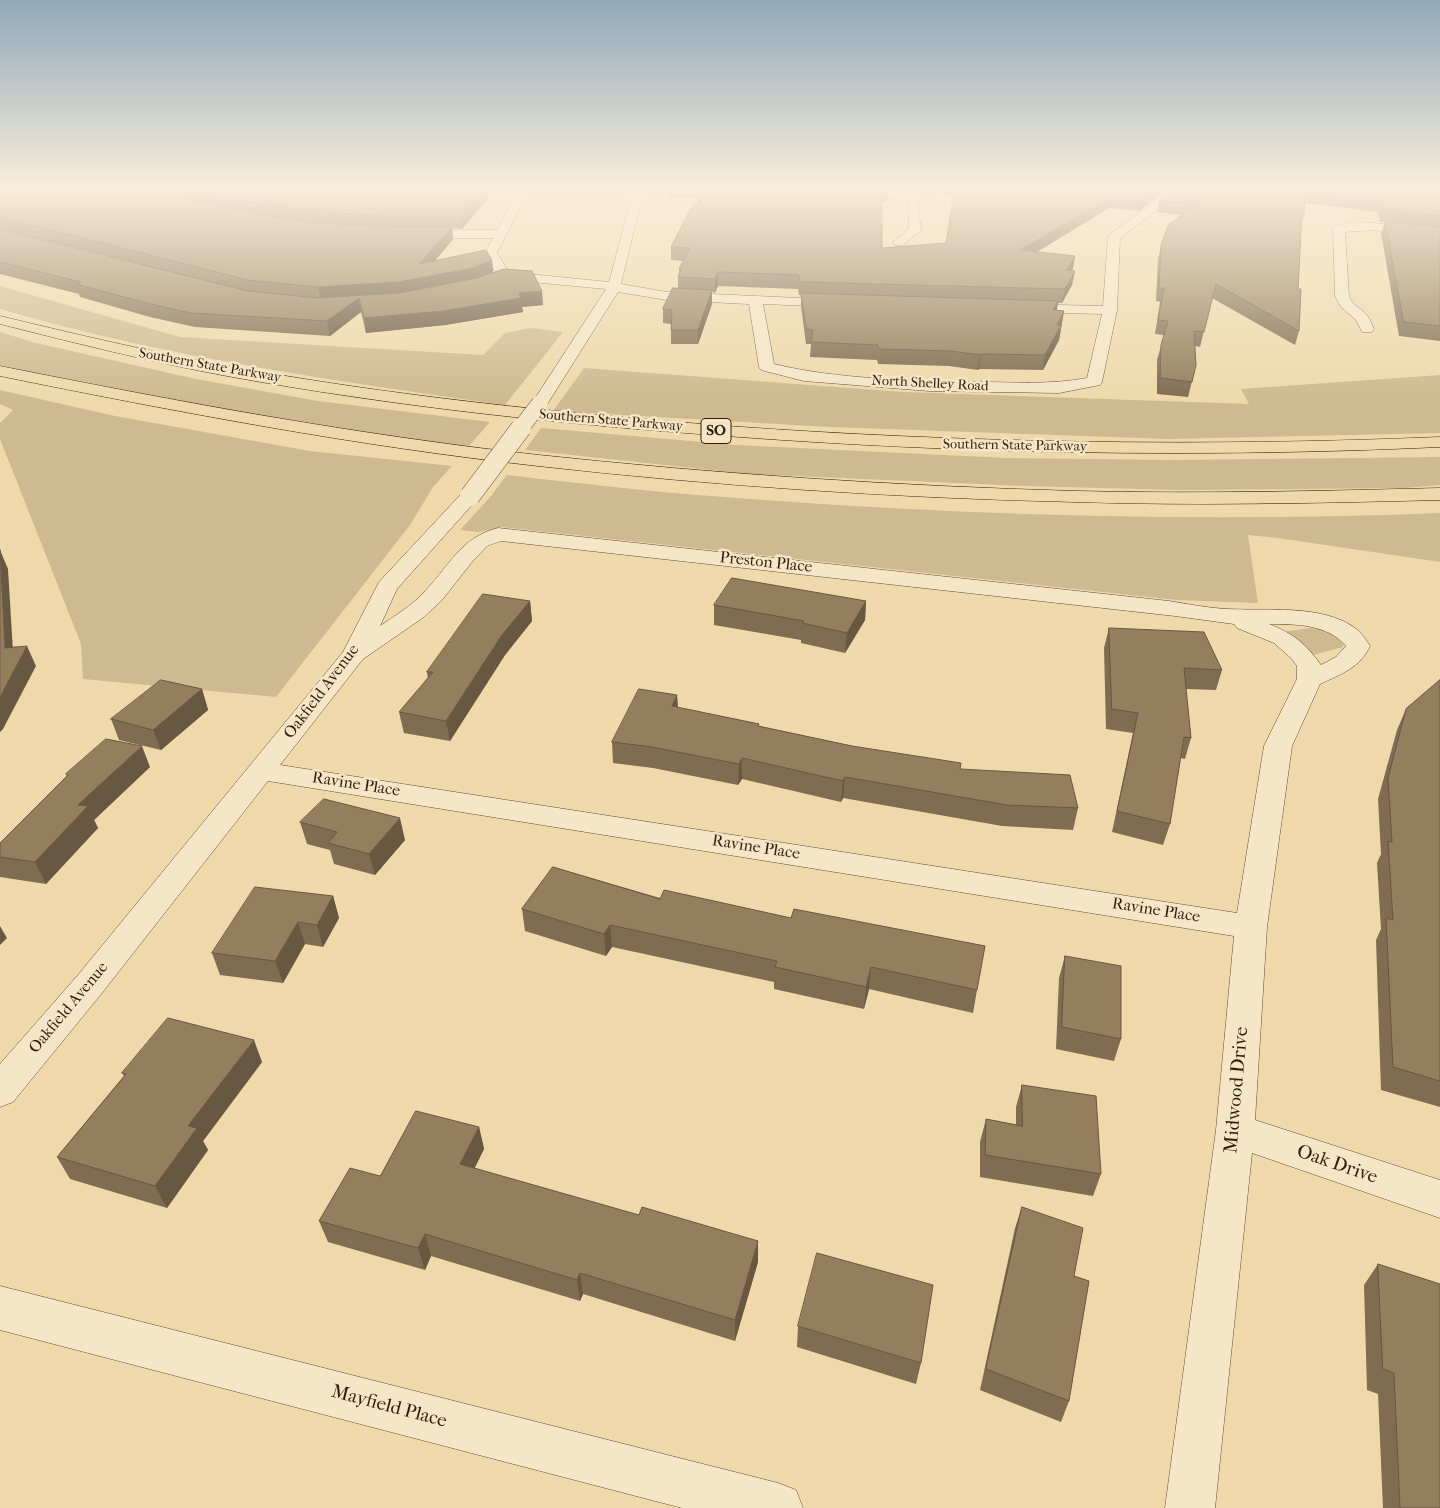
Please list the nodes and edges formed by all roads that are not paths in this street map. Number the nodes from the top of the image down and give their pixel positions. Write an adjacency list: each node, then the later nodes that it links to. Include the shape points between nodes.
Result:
1 (494, 258): 5 (street, via 500,278 561,280)
2 (621, 258): 5 (street, Oakfield Avenue)
3 (1113, 258): 9 (street)
4 (1340, 258): 11 (street, via 1344,302 1361,317)
5 (614, 287): 6 (street, via 667,296); 16 (street, Oakfield Avenue, bridge, via 540,403 470,496 387,587)
6 (755, 300): 7 (street); 9 (street, North Shelley Road, via 767,366 804,376 929,386 1059,388 1094,382)
7 (854, 303)
8 (1001, 307): 9 (street)
9 (1110, 310)
10 (0, 320): 13 (highway, Southern State Parkway / SO, via 144,355 326,387 440,403 675,428 1047,448 1234,449)
11 (1366, 329)
12 (0, 371): 14 (highway, via 279,426 391,443 660,473 916,491 1091,497)
13 (1440, 442)
14 (1440, 494)
15 (1222, 616): 16 (street, Preston Place, via 498,534 480,542 464,557 416,612); 17 (street, via 1282,638 1300,653 1309,666); 17 (street, via 1320,622 1345,630 1354,637 1358,646 1356,654)
16 (354, 654): 18 (street, Oakfield Avenue)
17 (1310, 679): 19 (street, Midwood Drive, via 1278,746)
18 (260, 771): 19 (street, Ravine Place); 20 (street, Oakfield Avenue)
19 (1251, 927): 21 (street, Midwood Drive)
20 (0, 1091)
21 (1234, 1130): 22 (street, Oak Drive); 25 (street, Midwood Drive)
22 (1440, 1199)
23 (0, 1308): 24 (street, Mayfield Place)
24 (778, 1508)
25 (1190, 1508)

